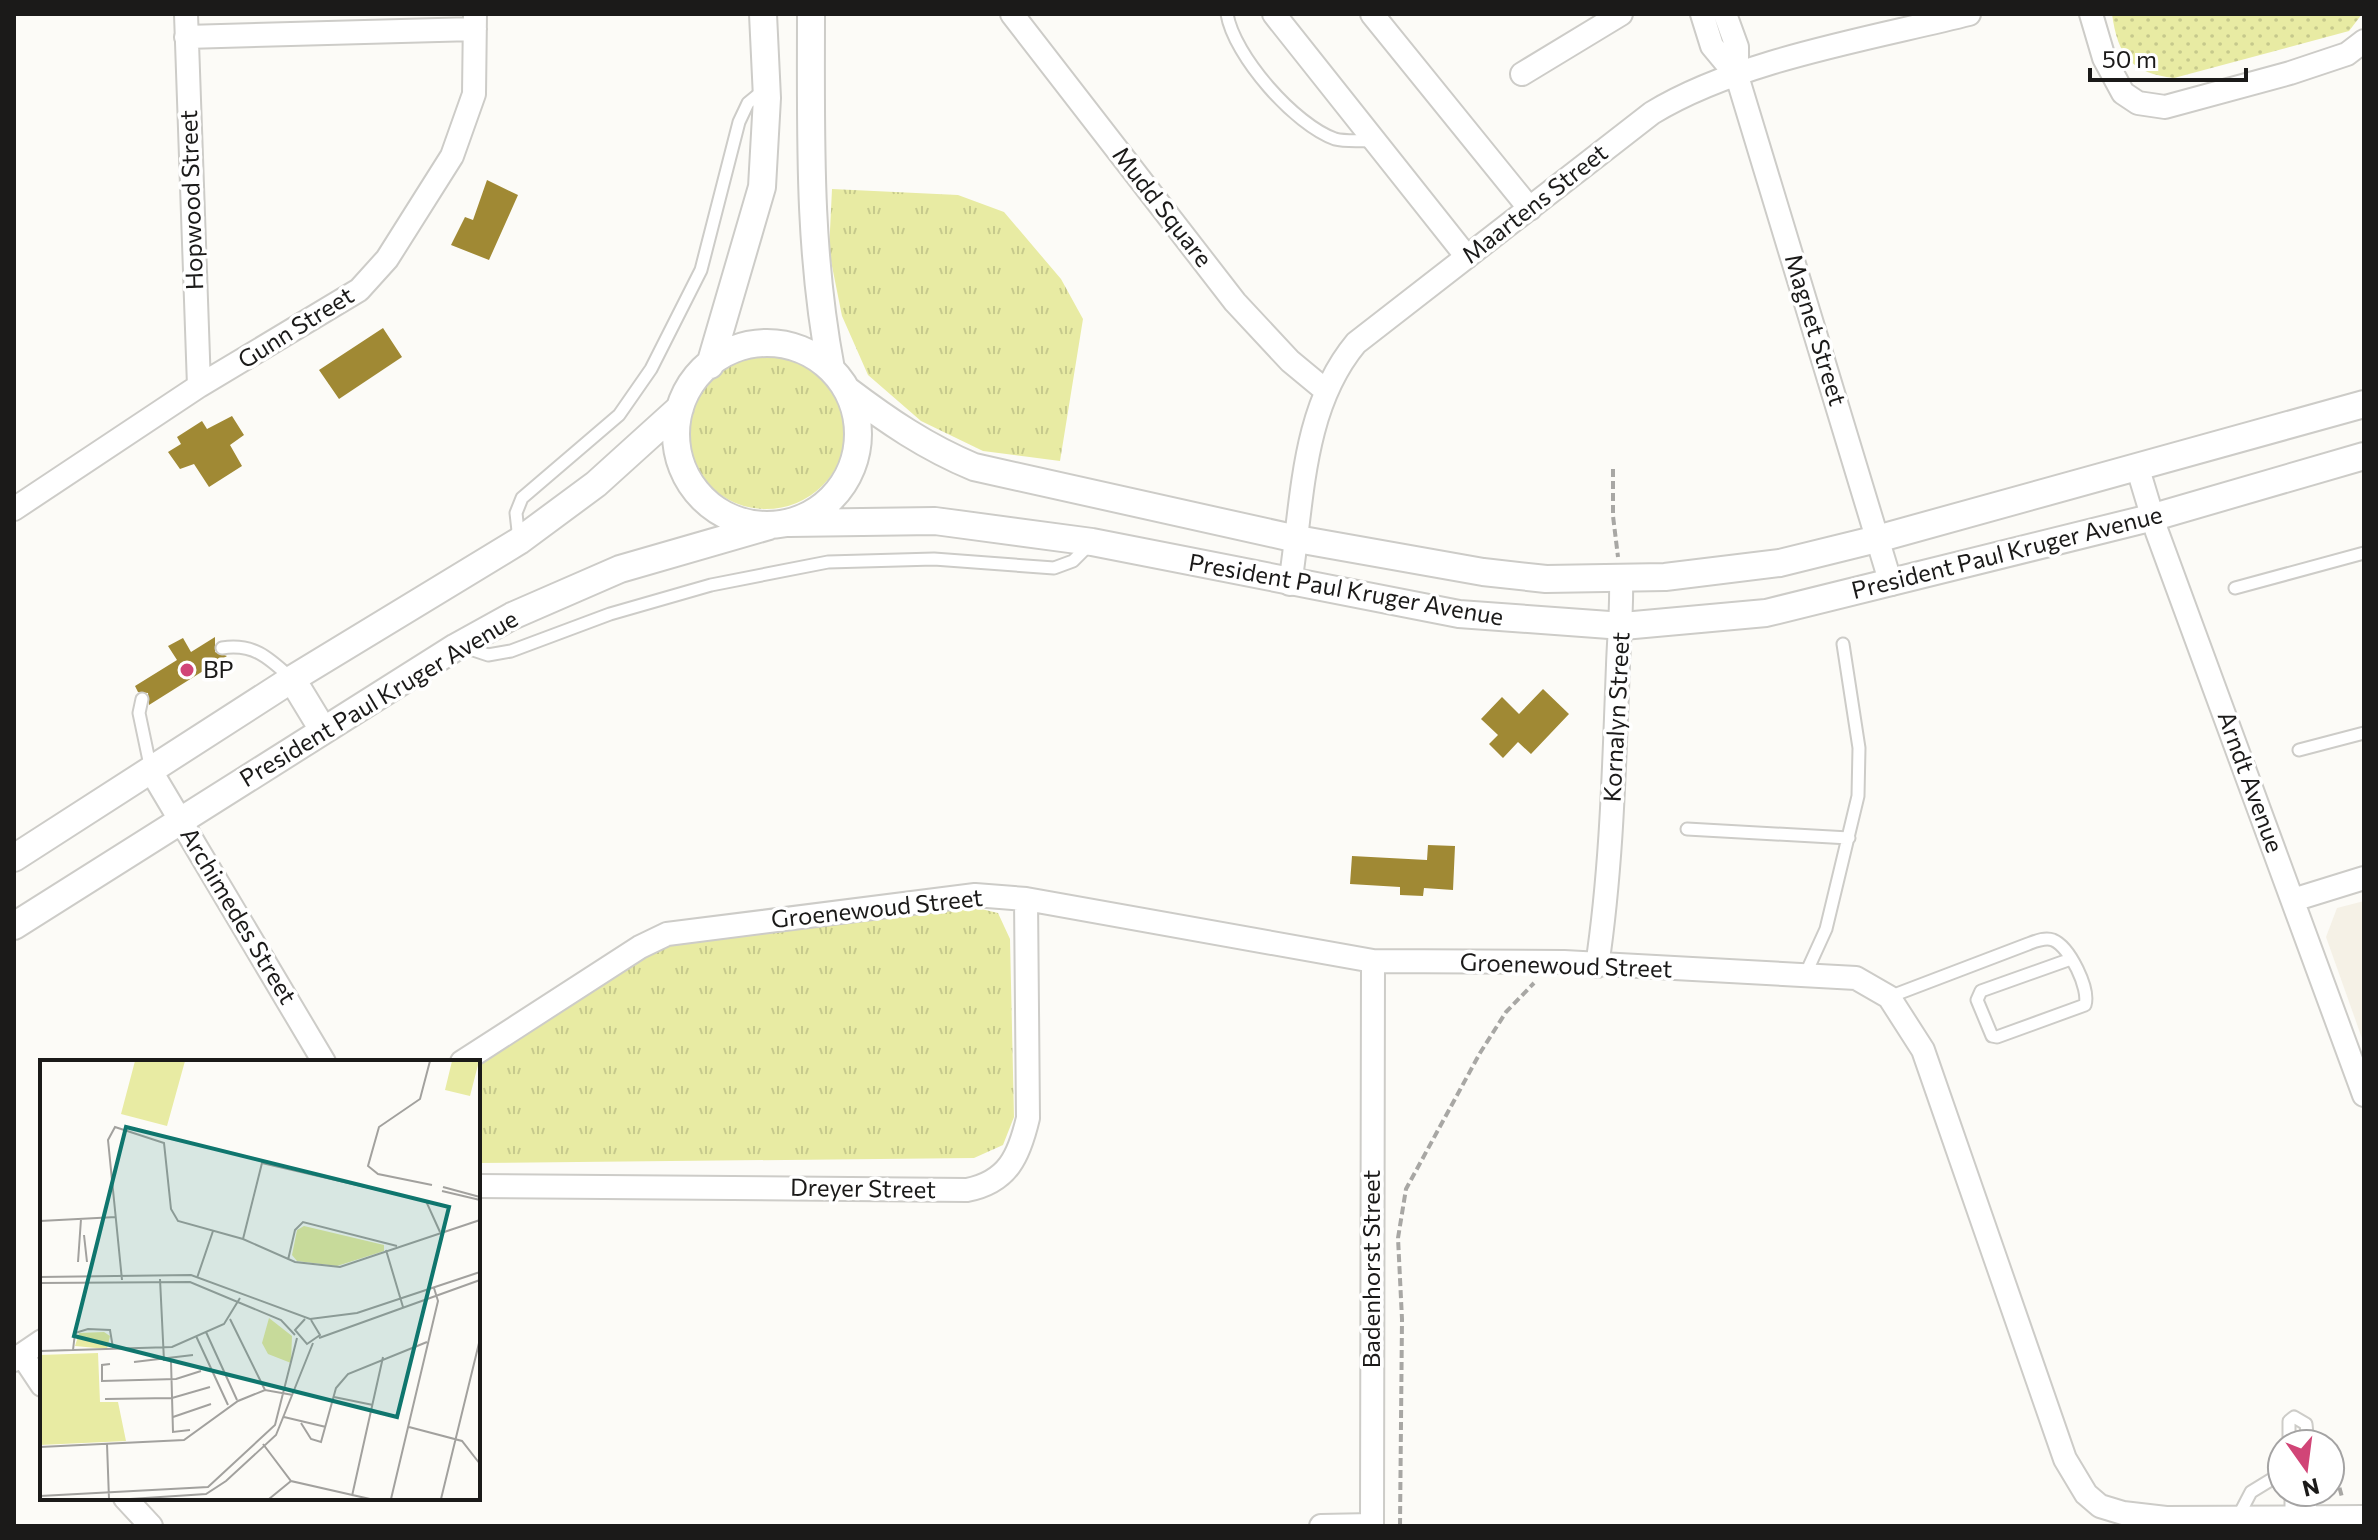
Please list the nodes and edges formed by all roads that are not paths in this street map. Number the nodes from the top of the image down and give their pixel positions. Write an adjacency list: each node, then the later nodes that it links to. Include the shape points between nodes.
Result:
1 (186, 14): 14 (street, Hopwood Street)
2 (763, 14): 18 (street)
3 (811, 14): 23 (street, via 813,257)
4 (1012, 14): 25 (street, Mudd Square, via 1235,302)
5 (1227, 14): 19 (lane, via 1241,50 1310,126 1337,140)
6 (1274, 14): 19 (street)
7 (1372, 14): 20 (street)
8 (1621, 14): 16 (street)
9 (1702, 14): 17 (street, via 1712,46)
10 (1725, 14): 17 (street, via 1737,47)
11 (1969, 14): 17 (street, Maartens Street)
12 (2091, 14): 15 (street, via 2104,58 2123,93 2138,103 2165,107 2290,73 2347,54)
13 (475, 22): 14 (street); 24 (street, Gunn Street, via 474,94 452,156 387,259 359,290)
14 (186, 37): 24 (street, Hopwood Street)
15 (2364, 41)
16 (1522, 74)
17 (1737, 76): 20 (street, Maartens Street, via 1697,89 1652,113); 34 (street, Magnet Street)
18 (767, 87): 22 (street, via 762,187); 35 (lane, via 748,103 739,122 701,270 678,323 619,415 522,498 516,513)
19 (1375, 141): 21 (street)
20 (1530, 209): 21 (street, Maartens Street)
21 (1467, 257): 25 (street, Maartens Street, via 1356,343)
22 (710, 365): 23 (street, via 747,345 777,344 806,352); 27 (street, via 697,376)
23 (839, 379): 32 (street, via 858,421 856,454 843,485 820,509); 33 (street, President Paul Kruger Avenue, via 899,430 974,467)
24 (199, 386): 30 (street, Gunn Street)
25 (1325, 390): 33 (street, Maartens Street, via 1316,413)
26 (2364, 404): 29 (street, President Paul Kruger Avenue)
27 (680, 408): 32 (street, via 680,464 694,490 741,522); 35 (street, via 596,484)
28 (2364, 456): 31 (street, President Paul Kruger Avenue)
29 (2138, 469): 31 (street, Arndt Avenue); 34 (street, President Paul Kruger Avenue)
30 (14, 509)
31 (2154, 517): 40 (street, President Paul Kruger Avenue); 59 (street, Arndt Avenue)
32 (779, 524): 36 (street, President Paul Kruger Avenue, via 935,521); 44 (street, President Paul Kruger Avenue, via 620,569)
33 (1297, 539): 38 (street, President Paul Kruger Avenue, via 1483,572); 39 (street, Maartens Street)
34 (1877, 539): 38 (street, President Paul Kruger Avenue, via 1780,563); 40 (street, Magnet Street)
35 (519, 541): 46 (street)
36 (1092, 542): 39 (street, President Paul Kruger Avenue); 44 (lane, via 1073,561 1054,568 934,559 828,562 711,585 610,614 511,651 488,655)
37 (2364, 553): 41 (lane)
38 (1621, 579): 42 (street, Kornalyn Street)
39 (1290, 584): 42 (street, President Paul Kruger Avenue, via 1459,614)
40 (1891, 584): 42 (street, President Paul Kruger Avenue, via 1766,613)
41 (2235, 588)
42 (1623, 626): 64 (street, Kornalyn Street)
43 (1843, 644): 54 (lane, via 1859,748 1858,796)
44 (456, 647): 48 (street, President Paul Kruger Avenue)
45 (222, 648): 46 (lane, via 240,645 261,651)
46 (292, 679): 48 (street); 51 (street)
47 (142, 699): 51 (lane, via 139,713)
48 (323, 730): 52 (street, President Paul Kruger Avenue)
49 (2364, 733): 50 (lane)
50 (2299, 750)
51 (151, 771): 52 (street, Archimedes Street); 55 (street)
52 (180, 820): 60 (street, President Paul Kruger Avenue); 67 (street, Archimedes Street)
53 (1687, 829): 54 (lane)
54 (1849, 838): 65 (lane, via 1826,929)
55 (14, 858)
56 (2364, 878): 59 (street)
57 (999, 896): 58 (street, Groenewoud Street); 61 (street, Dreyer Street); 68 (street, Groenewoud Street, via 956,895 667,934)
58 (1026, 899): 61 (street, Dreyer Street); 63 (street, Groenewoud Street)
59 (2293, 900): 69 (street, Arndt Avenue)
60 (14, 926)
61 (1024, 941): 70 (street, Dreyer Street, via 1028,1118 1021,1148 1006,1173 988,1186)
62 (2071, 959): 62 (lane, via 2087,996 2085,1005 1992,1036 1977,1000 1981,991); 66 (lane, via 2048,938)
63 (1373, 961): 64 (street, Groenewoud Street); 83 (street, Badenhorst Street)
64 (1597, 966): 65 (street, Groenewoud Street)
65 (1806, 973): 66 (street, Groenewoud Street, via 1856,978)
66 (1889, 997): 80 (street, Groenewoud Street, via 1923,1050 2074,1478 2100,1506 2123,1513 2166,1518)
67 (323, 1060)
68 (465, 1060)
69 (2364, 1095)
70 (480, 1186)
71 (40, 1342): 72 (street)
72 (18, 1357): 73 (street)
73 (40, 1383)
74 (2289, 1428): 75 (lane, via 2294,1417)
75 (2306, 1428)
76 (2266, 1483): 80 (lane, via 2251,1492)
77 (127, 1500): 84 (street)
78 (2297, 1508): 81 (lane)
79 (2304, 1508): 81 (lane)
80 (2239, 1515): 81 (street, Groenewoud Street)
81 (2301, 1517): 82 (street, Groenewoud Street)
82 (2364, 1517)
83 (1372, 1525): 85 (street, Badenhorst Street)
84 (151, 1526)
85 (1321, 1526)

